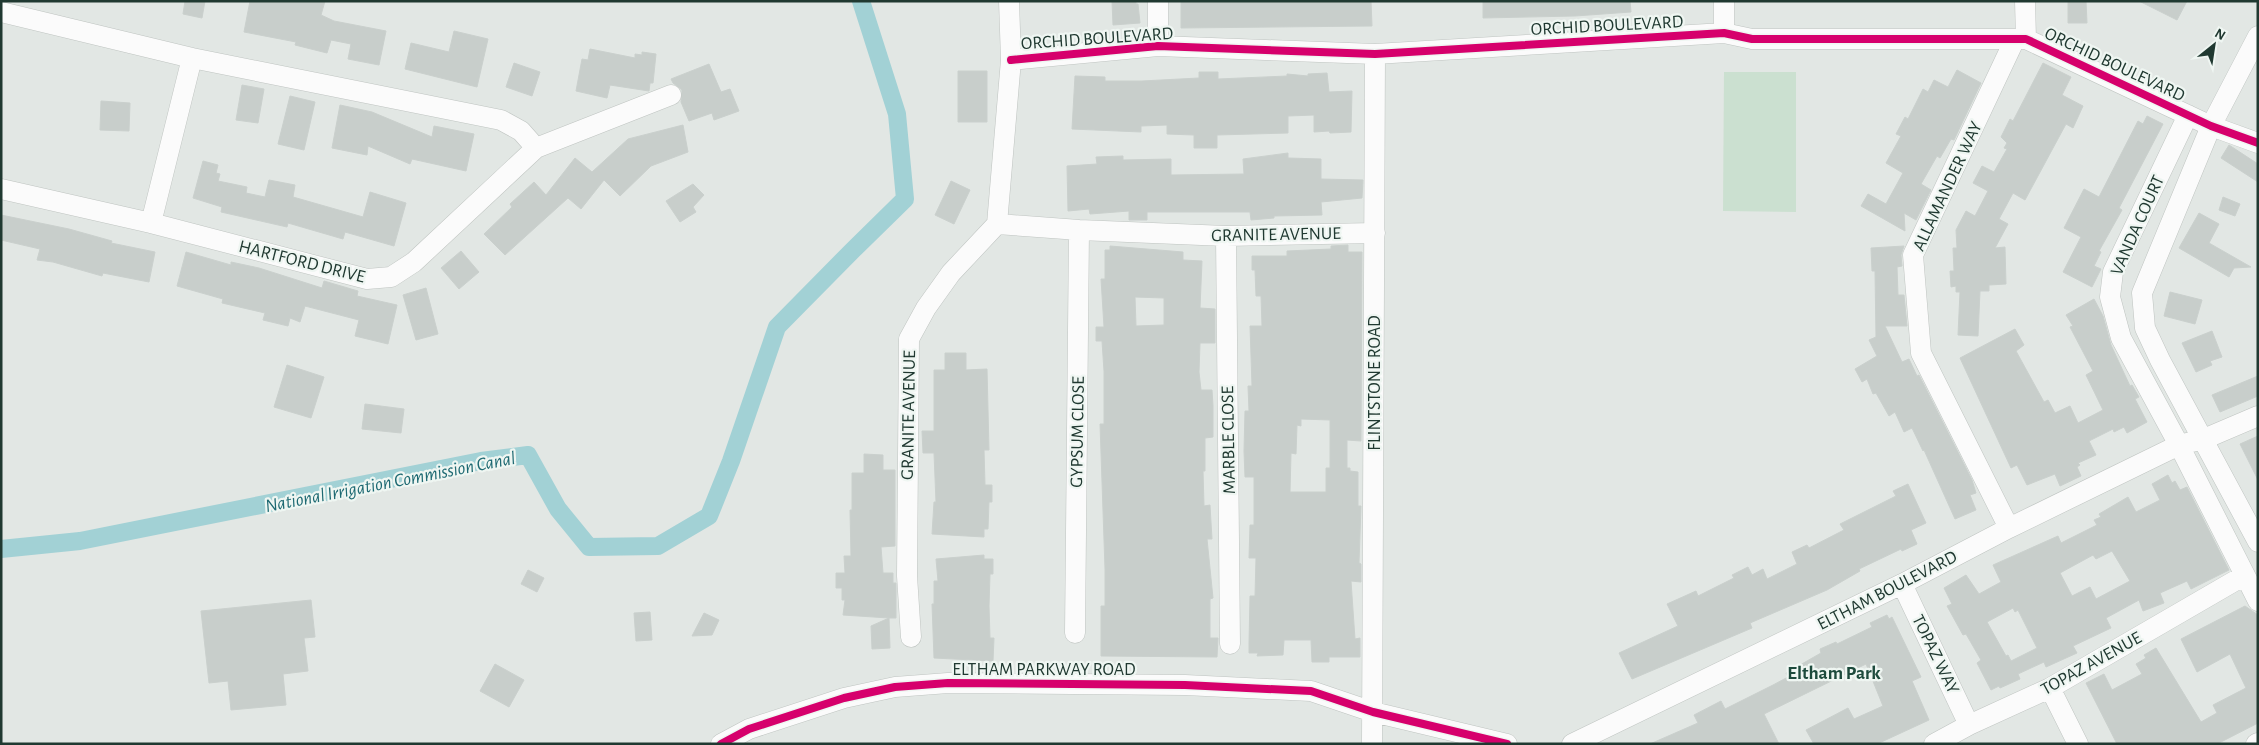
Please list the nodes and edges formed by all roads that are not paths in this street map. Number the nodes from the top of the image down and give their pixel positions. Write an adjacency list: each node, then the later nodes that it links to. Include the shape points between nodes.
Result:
1 (1009, 1): 12 (street)
2 (1158, 1): 9 (street)
3 (1724, 1): 6 (street)
4 (2025, 1): 8 (street)
5 (1, 12): 11 (street)
6 (1724, 33): 8 (street, ORCHID BOULEVARD, via 1752,39); 10 (street, ORCHID BOULEVARD)
7 (2258, 36): 15 (street)
8 (2020, 40): 14 (street, ORCHID BOULEVARD); 27 (street, ALLAMANDER WAY, via 1914,254 1921,353)
9 (1158, 46): 10 (street, ORCHID BOULEVARD); 12 (street, ORCHID BOULEVARD)
10 (1375, 54): 22 (street, FLINTSTONE ROAD)
11 (192, 58): 17 (street, via 500,120 521,130); 19 (street)
12 (1011, 60): 20 (street)
13 (671, 95): 17 (street, HARTFORD DRIVE)
14 (2188, 115): 15 (street, ORCHID BOULEVARD); 26 (street, VANDA COURT, via 2113,272 2110,297 2121,338)
15 (2211, 126): 16 (street, ORCHID BOULEVARD); 25 (street, via 2142,293 2145,328)
16 (2258, 143)
17 (536, 148): 19 (street, HARTFORD DRIVE, via 414,262 391,277 367,279)
18 (1, 189): 19 (street, HARTFORD DRIVE)
19 (151, 223)
20 (997, 224): 21 (street, GRANITE AVENUE); 33 (street, GRANITE AVENUE, via 951,273 909,339 907,576)
21 (1080, 230): 23 (street, GRANITE AVENUE); 32 (street, GYPSUM CLOSE)
22 (1375, 233): 23 (street, GRANITE AVENUE); 36 (street, FLINTSTONE ROAD)
23 (1226, 236): 34 (street, MARBLE CLOSE)
24 (2258, 416): 25 (street, ELTHAM BOULEVARD)
25 (2204, 439): 26 (street, ELTHAM BOULEVARD); 28 (street)
26 (2179, 445): 27 (street, ELTHAM BOULEVARD); 29 (street, VANDA COURT)
27 (2010, 528): 30 (street, ELTHAM BOULEVARD)
28 (2258, 542)
29 (2245, 575): 31 (street, VANDA COURT); 35 (street, TOPAZ AVENUE)
30 (1902, 584): 37 (street, TOPAZ WAY); 41 (street, ELTHAM BOULEVARD)
31 (2258, 601)
32 (1075, 633)
33 (911, 637)
34 (1230, 644)
35 (2050, 688): 37 (street, TOPAZ AVENUE); 43 (street)
36 (1373, 712): 38 (street, ELTHAM PARKWAY ROAD, via 1311,691 1185,684 948,683 894,687 844,698 749,730); 39 (street, FLINTSTONE ROAD); 40 (street)
37 (1969, 725): 42 (street, TOPAZ AVENUE)
38 (721, 744)
39 (1372, 744)
40 (1507, 744)
41 (1572, 744)
42 (1934, 744)
43 (2078, 744)

